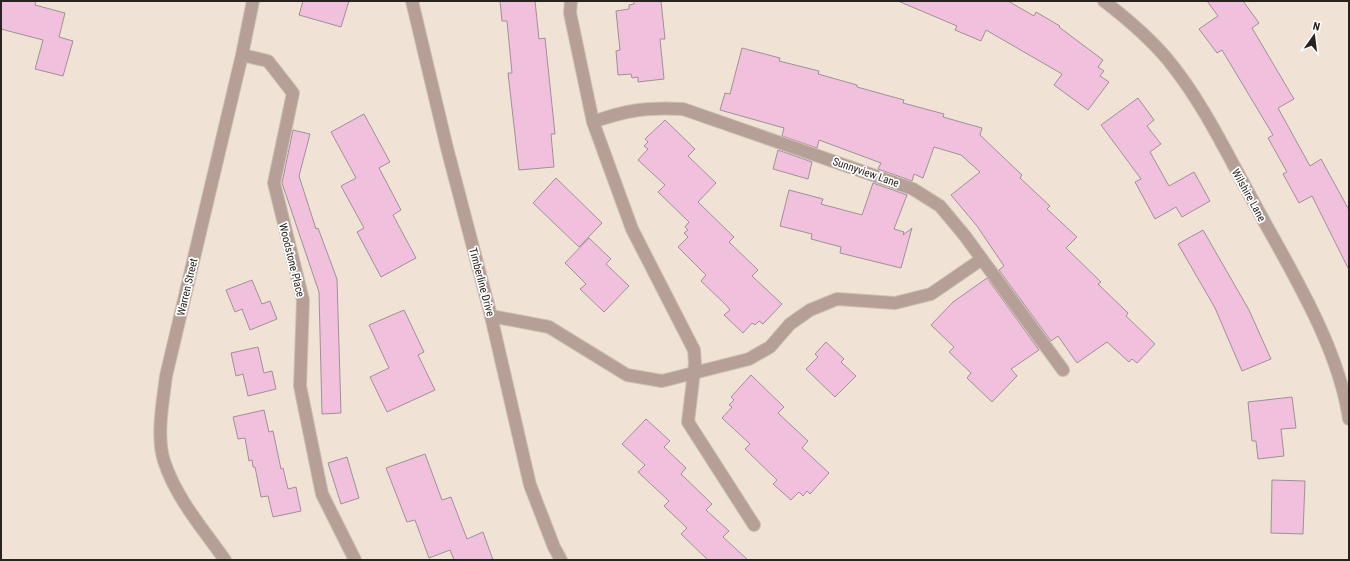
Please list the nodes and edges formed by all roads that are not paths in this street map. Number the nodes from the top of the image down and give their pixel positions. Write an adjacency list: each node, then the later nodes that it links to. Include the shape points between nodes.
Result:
1 (253, 1): 5 (street, Warren Street)
2 (412, 1): 8 (street, Timberline Drive)
3 (571, 1): 6 (street, via 570,13)
4 (1104, 1): 11 (street, Wilshire Lane, via 1168,60 1194,96 1314,315 1339,379)
5 (242, 55): 13 (street, Warren Street, via 166,376 160,421 164,460 182,500); 14 (street, Woodstone Place, via 268,61 293,93 274,183 303,300 300,386 322,494)
6 (593, 122): 7 (street, Sunnyview Lane, via 620,112 653,107 683,109 885,179 913,189 940,206); 10 (street, via 632,228 694,350)
7 (982, 259): 9 (street, Sunnyview Lane); 10 (street, via 931,294 895,304 837,299 810,310 790,324 770,347 749,359)
8 (491, 316): 10 (street, via 549,327 627,375 662,381); 15 (street, Timberline Drive, via 530,485)
9 (1063, 370)
10 (694, 372): 12 (street, via 688,422)
11 (1349, 419)
12 (754, 525)
13 (225, 560)
14 (355, 560)
15 (561, 560)

